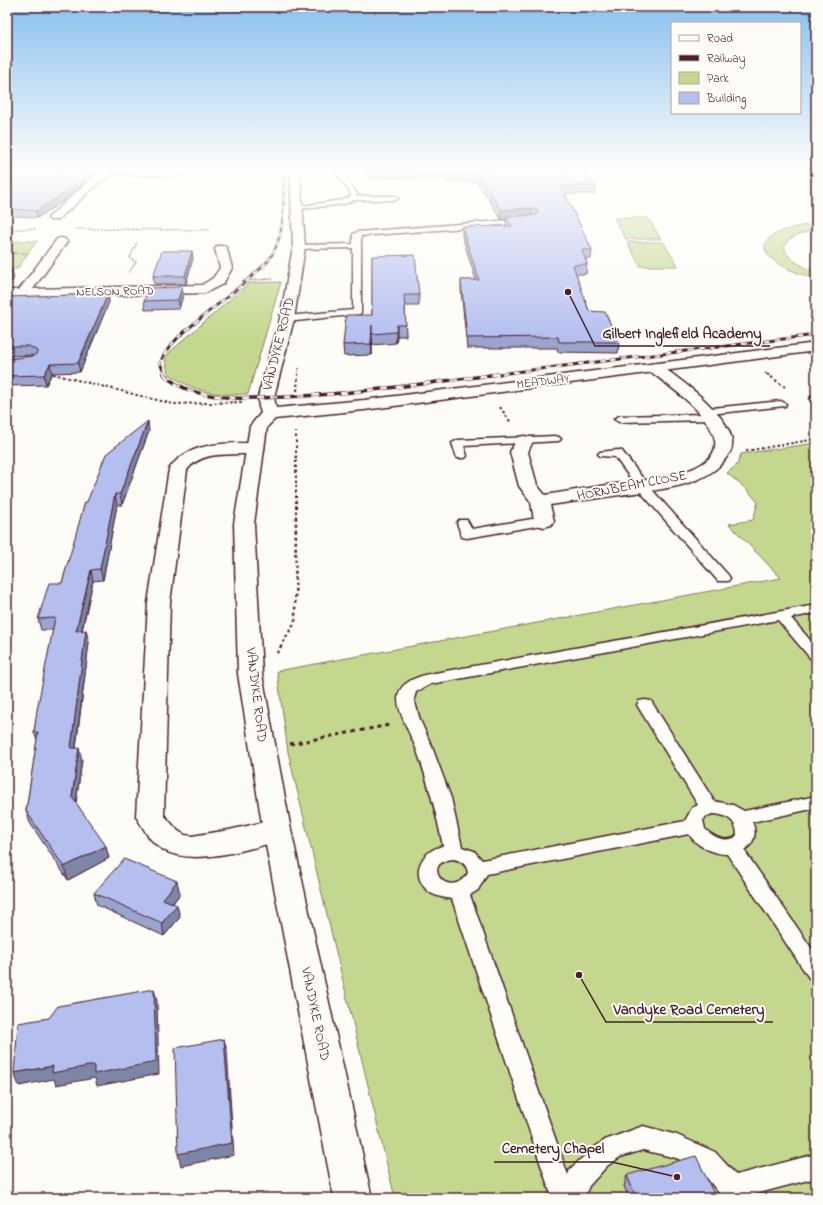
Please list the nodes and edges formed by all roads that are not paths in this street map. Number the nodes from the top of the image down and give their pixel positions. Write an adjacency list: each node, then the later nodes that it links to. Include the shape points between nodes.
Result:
1 (297, 226): 5 (street, VANDYKE ROAD)
2 (454, 226): 4 (lane, via 357,234)
3 (61, 242): 8 (street)
4 (357, 246): 5 (lane); 9 (lane, via 357,312)
5 (299, 247): 9 (street, VANDYKE ROAD)
6 (220, 249): 8 (street, NELSON ROAD, via 226,268 218,281 205,289)
7 (7, 294): 8 (street, NELSON ROAD)
8 (23, 294)
9 (288, 319): 13 (street, VANDYKE ROAD)
10 (816, 347): 11 (street, MEADWAY)
11 (655, 368): 13 (street, MEADWAY, via 364,405); 14 (street)
12 (781, 404): 14 (lane)
13 (268, 407): 18 (street, VANDYKE ROAD, via 259,426)
14 (709, 414): 15 (lane); 21 (street, HORNBEAM CLOSE, via 724,440 722,452 710,466 690,476)
15 (619, 419)
16 (555, 439): 17 (lane)
17 (524, 441): 20 (lane, via 458,442); 22 (street, via 518,452 528,486)
18 (255, 448): 34 (street, VANDYKE ROAD, via 244,524 250,674); 34 (street, via 224,448 209,452 182,462 178,469 159,603 149,799 150,816 156,827 182,846 200,847)
19 (604, 454): 21 (lane, via 618,453)
20 (461, 456)
21 (643, 487): 22 (street, HORNBEAM CLOSE); 25 (lane)
22 (540, 501): 23 (street)
23 (544, 521): 24 (lane, via 467,534)
24 (463, 523)
25 (723, 578)
26 (816, 609): 27 (lane)
27 (782, 616): 28 (lane); 36 (lane, via 429,679 409,689 406,699 442,798)
28 (816, 656)
29 (645, 706): 31 (lane)
30 (816, 802): 32 (lane)
31 (709, 807): 32 (lane, via 726,809); 33 (lane, via 696,814)
32 (741, 818): 35 (lane, via 748,830 747,835 739,844)
33 (694, 826): 35 (lane, via 701,838 708,842 716,846); 37 (lane)
34 (277, 830): 42 (street, VANDYKE ROAD)
35 (732, 846): 39 (lane)
36 (454, 852): 37 (lane, via 469,857); 38 (lane, via 438,854 432,859 427,872 434,885)
37 (478, 868): 38 (lane, via 472,885)
38 (459, 892): 43 (lane)
39 (816, 972)
40 (816, 1166): 41 (lane)
41 (732, 1193): 44 (lane, via 707,1160 676,1147 643,1138 613,1148 599,1158 579,1178)
42 (353, 1198)
43 (564, 1198)
44 (572, 1198)

